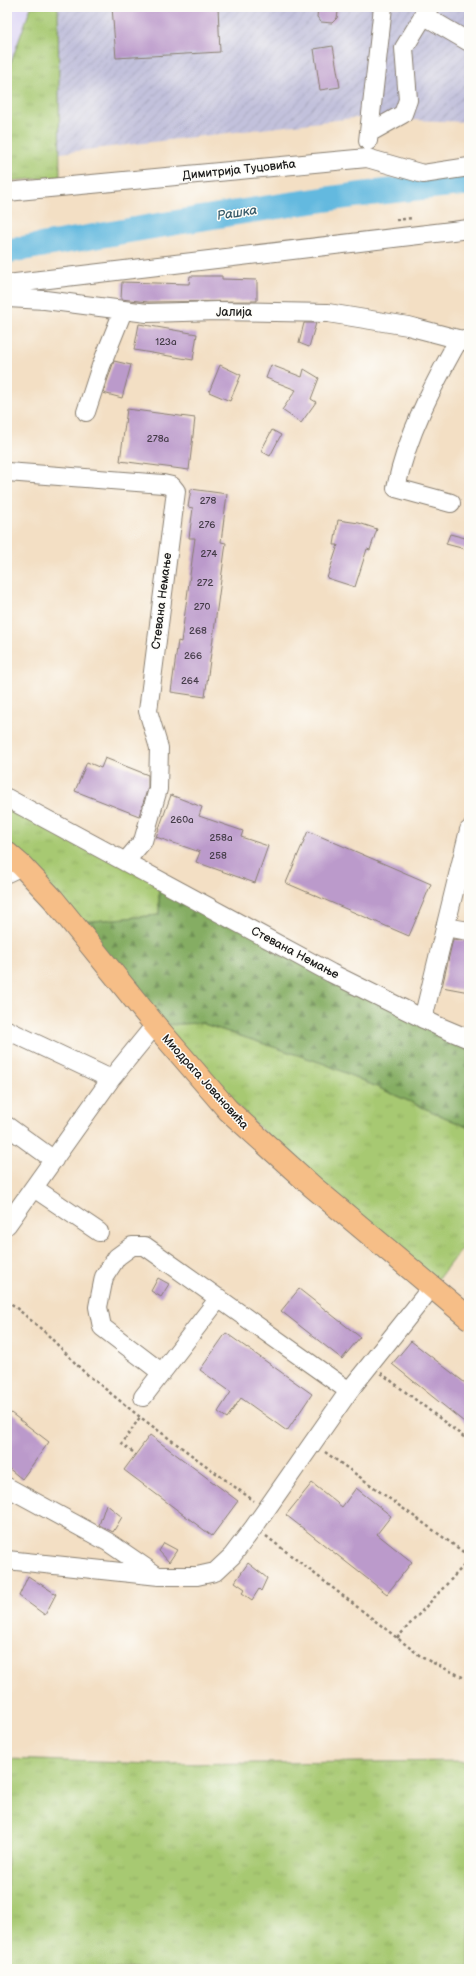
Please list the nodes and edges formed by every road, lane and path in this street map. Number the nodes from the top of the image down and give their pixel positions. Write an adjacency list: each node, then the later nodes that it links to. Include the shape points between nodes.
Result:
1 (383, 7): 4 (street)
2 (426, 11): 3 (street); 4 (street, via 404,48 408,100 403,114)
3 (469, 42)
4 (369, 133): 5 (street)
5 (367, 158): 6 (street, Димитрија Туцовића, via 423,174); 7 (street, Димитрија Туцовића)
6 (469, 167)
7 (7, 192)
8 (469, 229): 9 (street)
9 (7, 284)
10 (7, 298): 11 (street, Јалија, via 45,300)
11 (123, 311): 12 (street, Јалија, via 328,313 408,326); 13 (street)
12 (464, 341): 15 (street, Јалија, via 435,383 399,471 396,488)
13 (86, 412)
14 (7, 472): 18 (street, Стевана Немање, via 163,484 172,486 176,491 148,711 159,748 158,789 143,841)
15 (451, 503)
16 (7, 798): 18 (street, Стевана Немање)
17 (469, 830): 20 (street)
18 (125, 862): 22 (street, Стевана Немање)
19 (12, 864): 23 (main road, Миодрага Јовановића, via 53,899)
20 (445, 927): 21 (street); 22 (street)
21 (469, 931)
22 (423, 1019): 25 (street, Стевана Немање)
23 (155, 1025): 26 (street); 32 (main road, Миодрага Јовановића, via 211,1092 240,1122)
24 (7, 1030): 26 (street)
25 (469, 1039)
26 (111, 1079): 28 (street)
27 (7, 1126): 28 (street)
28 (54, 1160): 29 (street)
29 (34, 1188): 30 (street); 31 (street)
30 (7, 1225)
31 (99, 1232)
32 (432, 1288): 34 (main road, Миодрага Јовановића); 35 (street)
33 (219, 1298): 36 (street); 36 (street, via 145,1246 132,1246 117,1257 104,1277 98,1307 102,1327); 37 (street)
34 (469, 1318)
35 (370, 1365): 37 (street); 40 (path)
36 (162, 1373): 38 (street)
37 (349, 1391): 41 (street)
38 (143, 1397)
39 (140, 1417): 42 (path, via 122,1444)
40 (469, 1441)
41 (312, 1442): 44 (street); 45 (path)
42 (134, 1452)
43 (7, 1487): 48 (street, via 108,1542)
44 (254, 1527): 48 (street, via 232,1556 215,1572 196,1576); 49 (path)
45 (469, 1556)
46 (469, 1560): 49 (path)
47 (8, 1562): 48 (street)
48 (159, 1576)
49 (397, 1638): 50 (path, via 423,1658)
50 (469, 1680)

